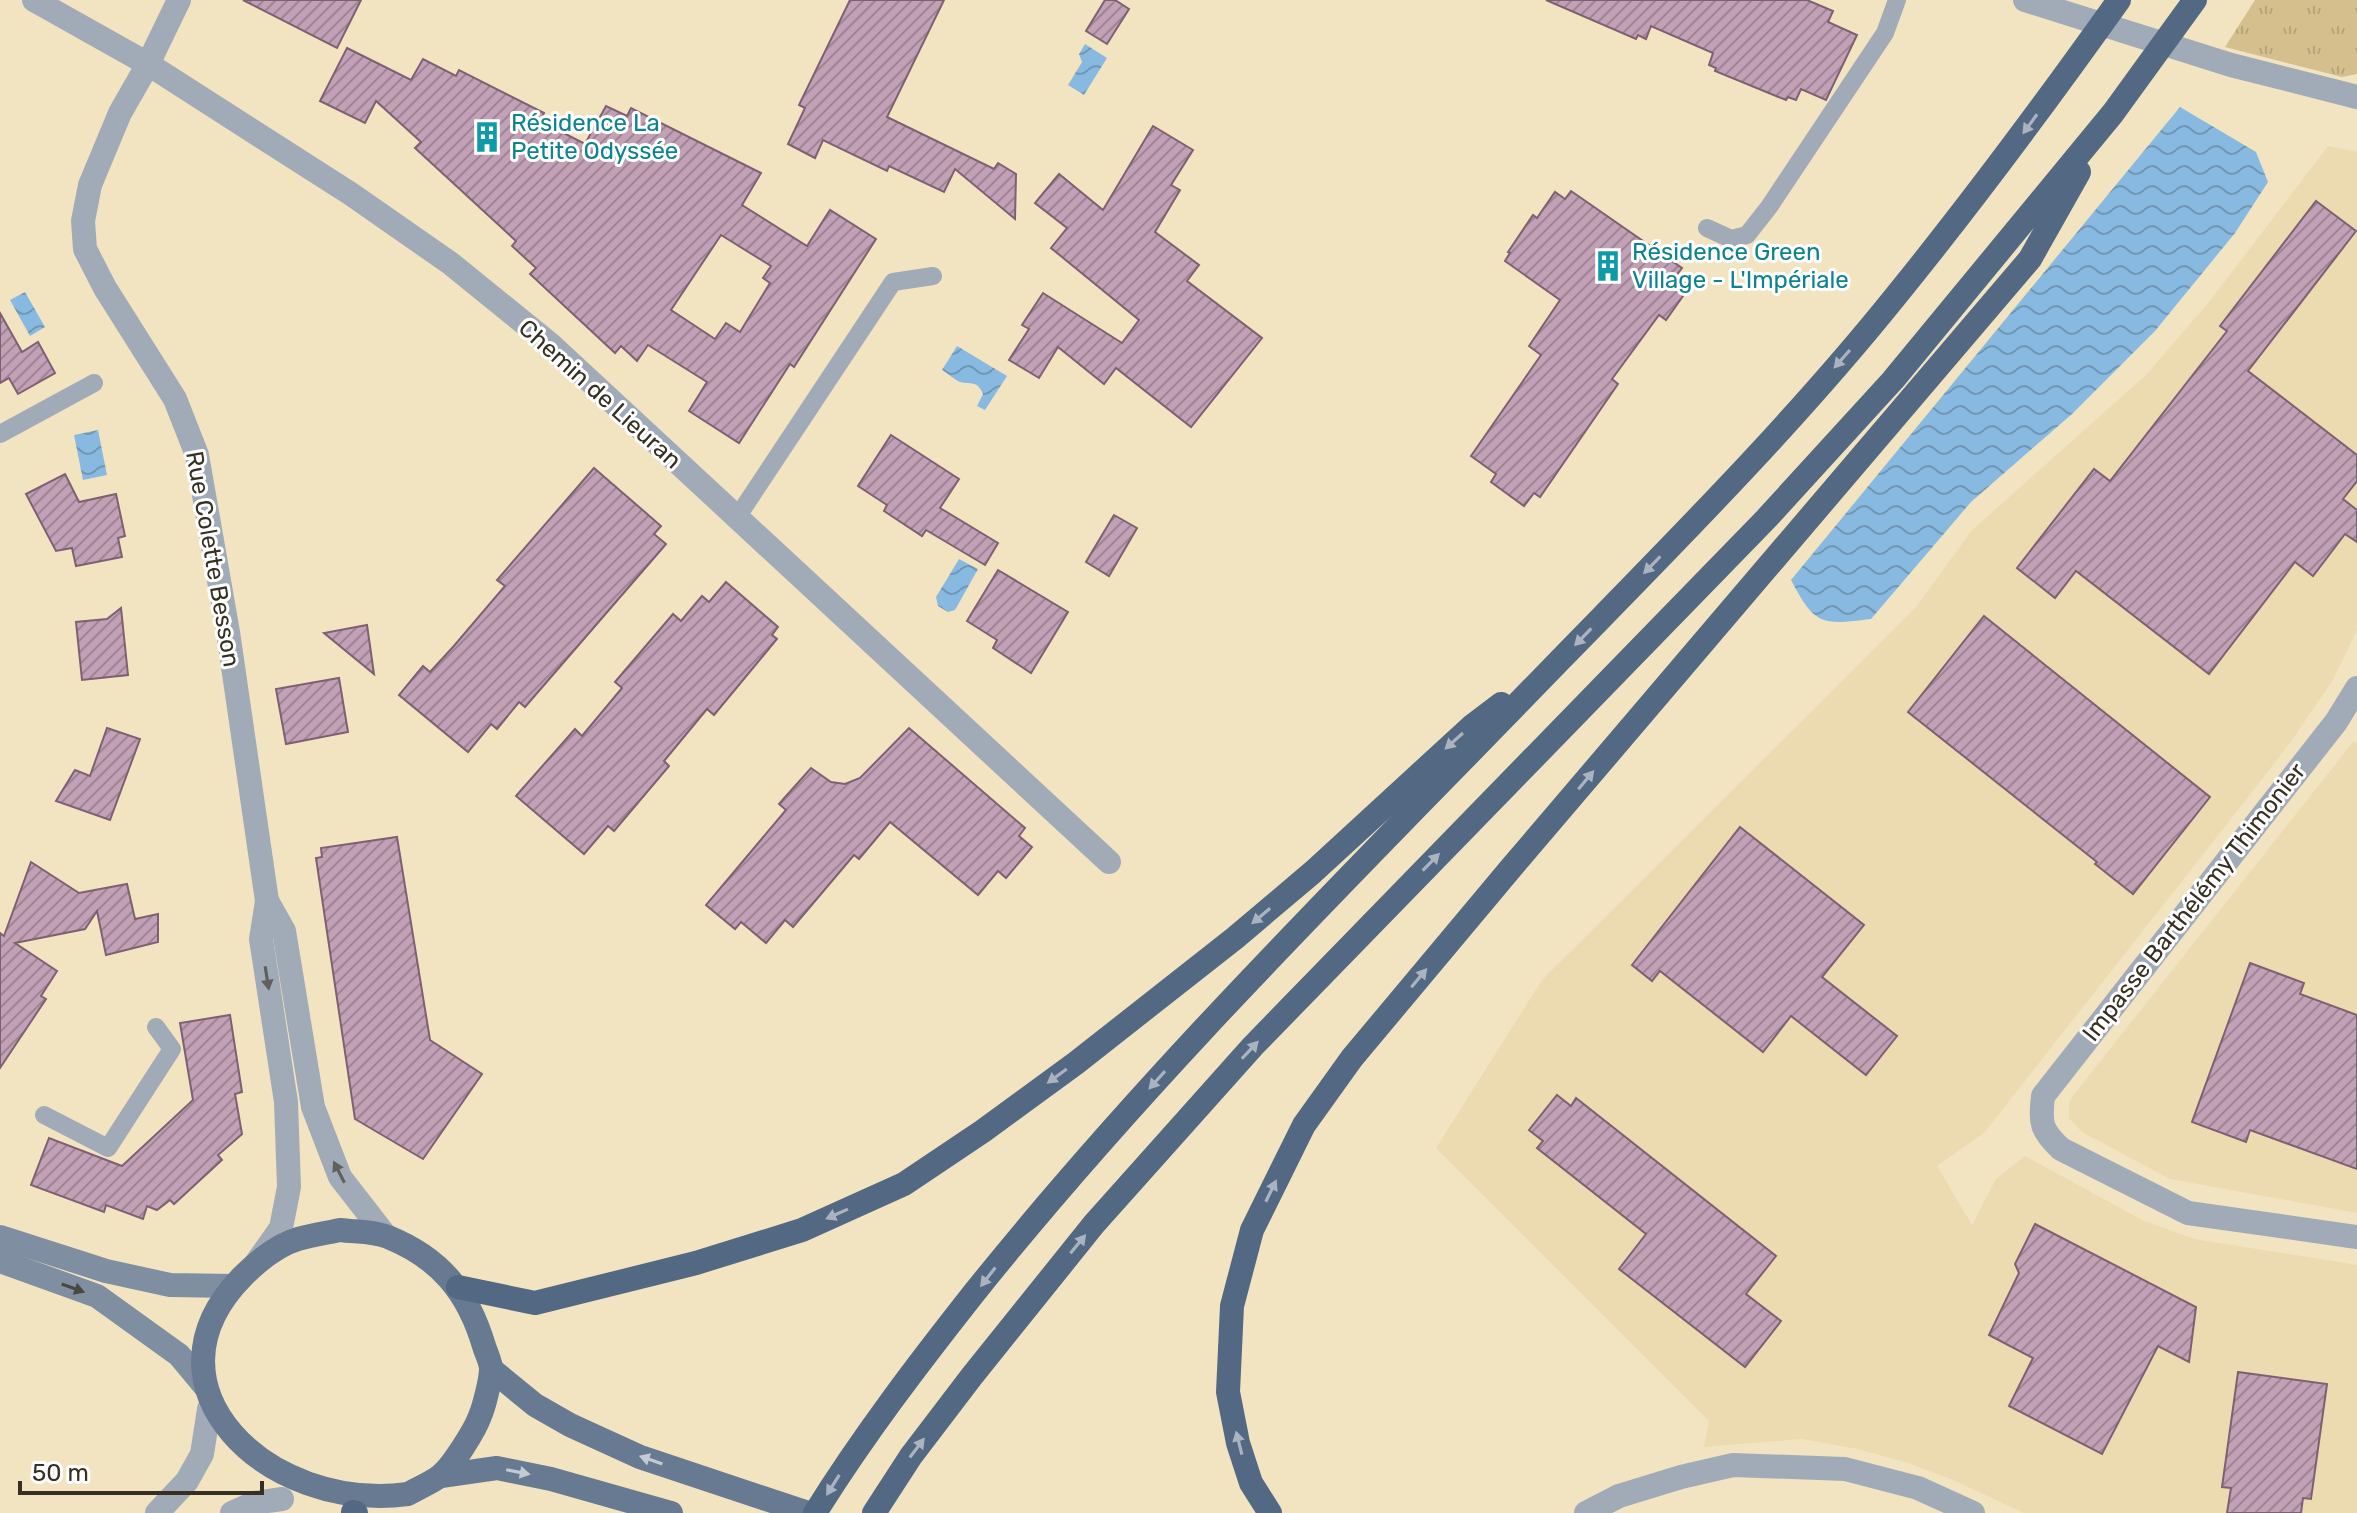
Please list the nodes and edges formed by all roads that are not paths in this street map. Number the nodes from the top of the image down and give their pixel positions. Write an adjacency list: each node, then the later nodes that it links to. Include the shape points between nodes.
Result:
1 (34, 0): 7 (street, Chemin de Lieuran)
2 (179, 0): 7 (street, Rue Colette Besson)
3 (1897, 0): 10 (lane, via 1885,33 1747,235 1731,239)
4 (2025, 0): 8 (street, via 2231,65)
5 (2119, 0): 15 (highway, one-way to 15, via 1991,176 1882,313)
6 (2191, 6): 9 (highway)
7 (148, 64): 14 (street, Chemin de Lieuran, via 450,263 550,344); 18 (street, Rue Colette Besson, via 120,113 90,185 83,221 85,249 175,399 197,455)
8 (2357, 94)
9 (2113, 113): 40 (highway, one-way to 9, via 911,1456 1094,1224 1317,980 1766,519 1893,380); 41 (highway, one-way to 9, via 1251,1483 1228,1392 1232,1306 1252,1230 1304,1125 1352,1058 1511,868 2030,259)
10 (1707, 228)
11 (933, 276): 14 (lane, via 893,282)
12 (94, 383): 13 (lane)
13 (0, 434)
14 (736, 519): 17 (street, Chemin de Lieuran)
15 (1561, 660): 27 (highway, one-way to 27, via 1472,726 1223,948 1064,1071 904,1184 802,1230 535,1303); 39 (highway, one-way to 39, via 1299,928 1100,1143 934,1344)
16 (2357, 688): 23 (street, Impasse Barthélémy Thimonier, via 2336,722 2043,1096 2040,1119 2061,1149 2188,1213)
17 (1109, 862)
18 (267, 901): 21 (street, Rue Colette Besson, one-way to 18, via 340,1177 313,1107 284,931); 25 (street, Rue Colette Besson, one-way to 25, via 261,939 286,1102 289,1187 281,1228)
19 (156, 1027): 20 (lane, via 172,1049 108,1148)
20 (44, 1115)
21 (385, 1235): 25 (main road, via 340,1230 296,1239); 27 (main road, via 425,1255)
22 (0, 1237): 26 (main road, via 170,1285)
23 (2357, 1237)
24 (0, 1261): 29 (main road, one-way to 29, via 97,1296 179,1355)
25 (257, 1262): 26 (main road)
26 (233, 1286): 29 (main road, via 203,1349)
27 (458, 1287): 28 (main road, via 478,1325)
28 (491, 1369): 31 (main road, via 480,1417); 38 (main road, one-way to 28, via 640,1457 535,1405)
29 (204, 1385): 30 (main road)
30 (209, 1409): 32 (main road, via 224,1442 248,1474); 35 (street, via 202,1454 187,1481)
31 (441, 1476): 34 (main road, via 397,1499); 37 (main road, one-way to 37, via 497,1468)
32 (289, 1502): 36 (street, via 254,1503)
33 (325, 1510): 34 (main road)
34 (354, 1512)
35 (157, 1513)
36 (232, 1513)
37 (671, 1513)
38 (808, 1513)
39 (815, 1513)
40 (874, 1513)
41 (1270, 1513)
42 (1586, 1513): 43 (street, via 1619,1496 1733,1465 1845,1469 1918,1488)
43 (1973, 1513)

